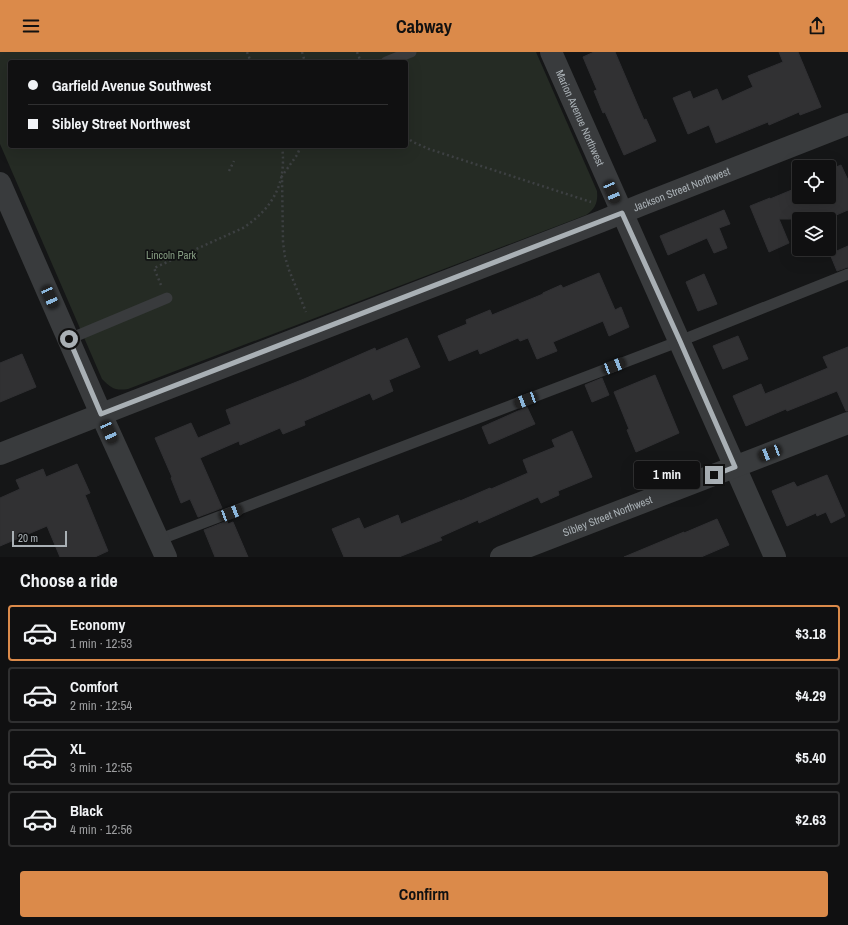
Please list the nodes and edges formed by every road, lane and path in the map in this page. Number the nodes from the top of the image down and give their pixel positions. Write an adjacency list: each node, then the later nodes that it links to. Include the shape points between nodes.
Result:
1 (411, 52): 3 (lane)
2 (551, 52): 13 (street, Marion Avenue Northwest)
3 (391, 60)
4 (848, 124): 13 (street, Jackson Street Northwest)
5 (408, 138): 12 (path, via 429,149)
6 (282, 148): 10 (path)
7 (300, 148): 10 (path)
8 (234, 161): 9 (path)
9 (228, 171)
10 (282, 176): 15 (path, via 272,199 254,221 154,268); 16 (path, via 285,257)
11 (0, 183): 17 (street)
12 (591, 202)
13 (622, 213): 18 (street, Marion Avenue Northwest); 19 (street, Jackson Street Northwest)
14 (848, 274): 18 (lane)
15 (167, 298): 17 (lane)
16 (306, 312)
17 (69, 339): 19 (street)
18 (680, 341): 22 (street, Marion Avenue Northwest); 23 (lane)
19 (101, 414): 21 (street, Jackson Street Northwest); 23 (street)
20 (848, 423): 22 (street, Sibley Street Northwest)
21 (0, 454)
22 (735, 467): 24 (street, Sibley Street Northwest); 25 (street, Marion Avenue Northwest)
23 (162, 549)
24 (501, 557)
25 (775, 557)

